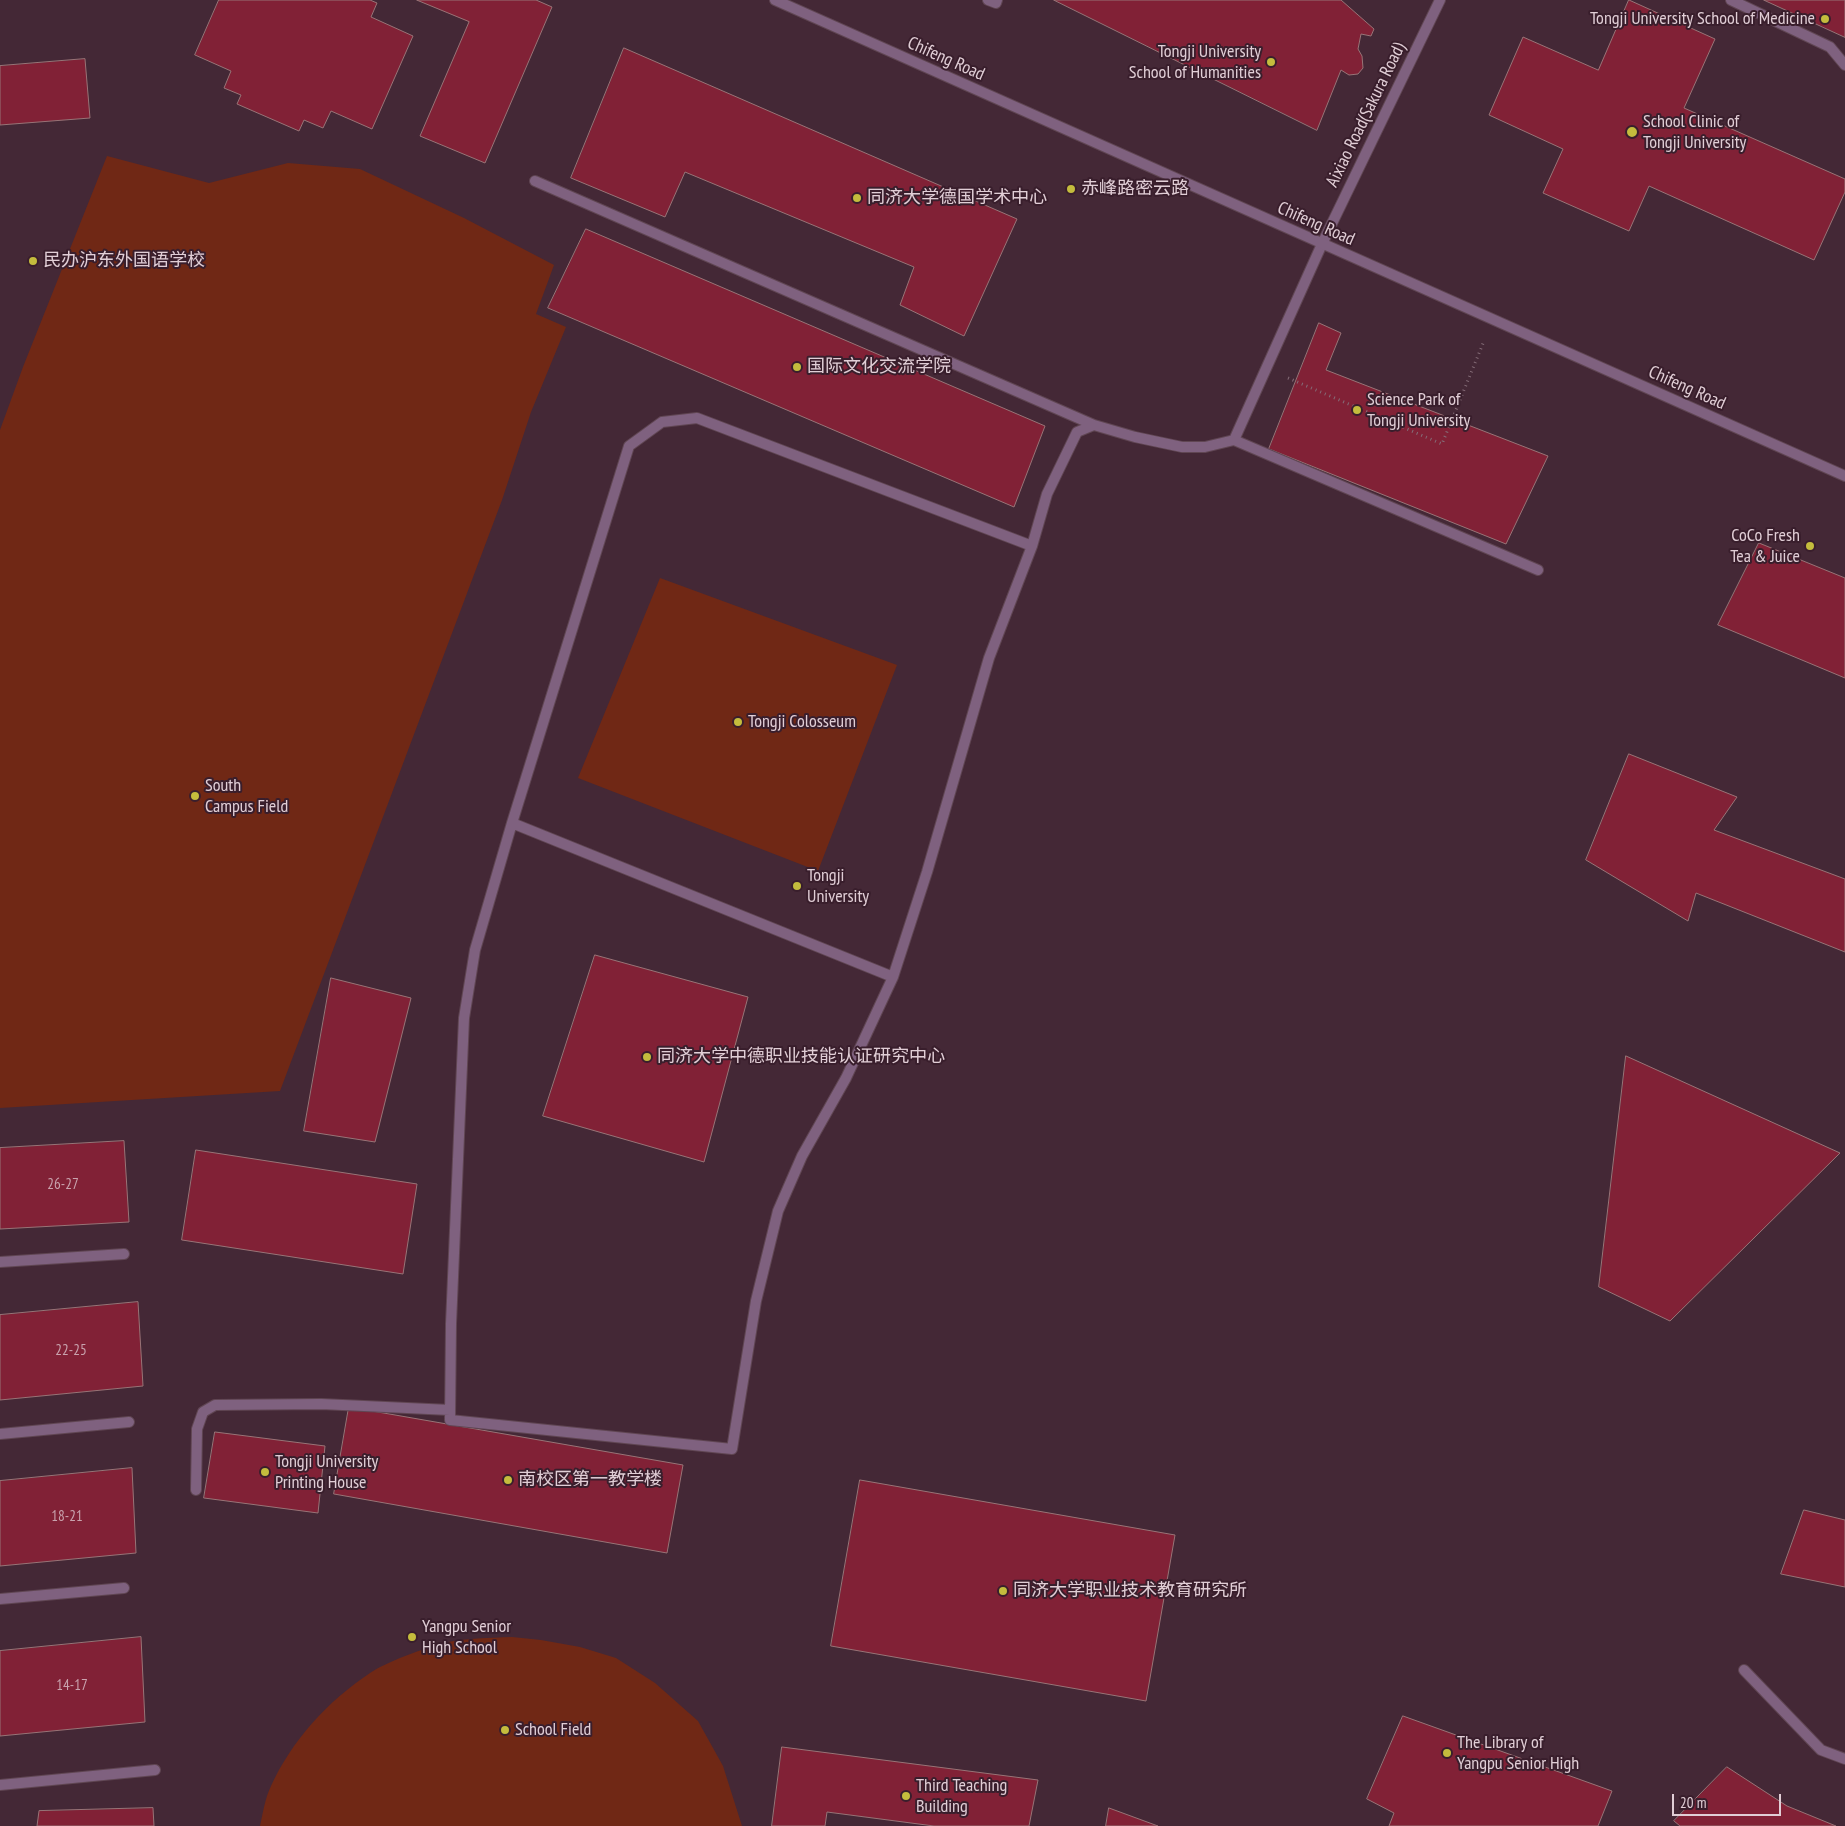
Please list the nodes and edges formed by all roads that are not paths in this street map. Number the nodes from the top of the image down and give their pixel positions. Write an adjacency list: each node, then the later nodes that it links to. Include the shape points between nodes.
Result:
1 (775, 0): 8 (street, Chifeng Road)
2 (988, 0): 3 (street, via 996,4)
3 (997, 0)
4 (1440, 0): 8 (street, Aixiao Road(Sakura Road))
5 (1732, 0): 6 (street, via 1830,47)
6 (1845, 65)
7 (536, 181): 9 (street)
8 (1322, 244): 10 (street, Aixiao Road(Sakura Road)); 11 (street, Chifeng Road)
9 (1094, 425): 10 (street, via 1182,447 1205,447); 12 (street, via 1077,432 1070,445 1047,494)
10 (1234, 440): 13 (street)
11 (1845, 476)
12 (1032, 546): 14 (street, via 697,418 662,422 629,446); 15 (street, via 989,658)
13 (1538, 570)
14 (512, 823): 15 (street); 18 (street, via 475,950 464,1018)
15 (893, 977): 18 (street, via 846,1078 802,1156 778,1211 756,1301 732,1449 450,1420)
16 (124, 1254): 17 (street)
17 (0, 1262)
18 (450, 1410): 21 (street, via 340,1405 215,1406 203,1412 197,1429)
19 (128, 1422): 20 (street)
20 (0, 1434)
21 (196, 1490)
22 (124, 1588): 23 (street)
23 (0, 1599)
24 (1744, 1670): 25 (street, via 1821,1750)
25 (1845, 1759)
26 (154, 1770): 27 (street)
27 (0, 1785)

